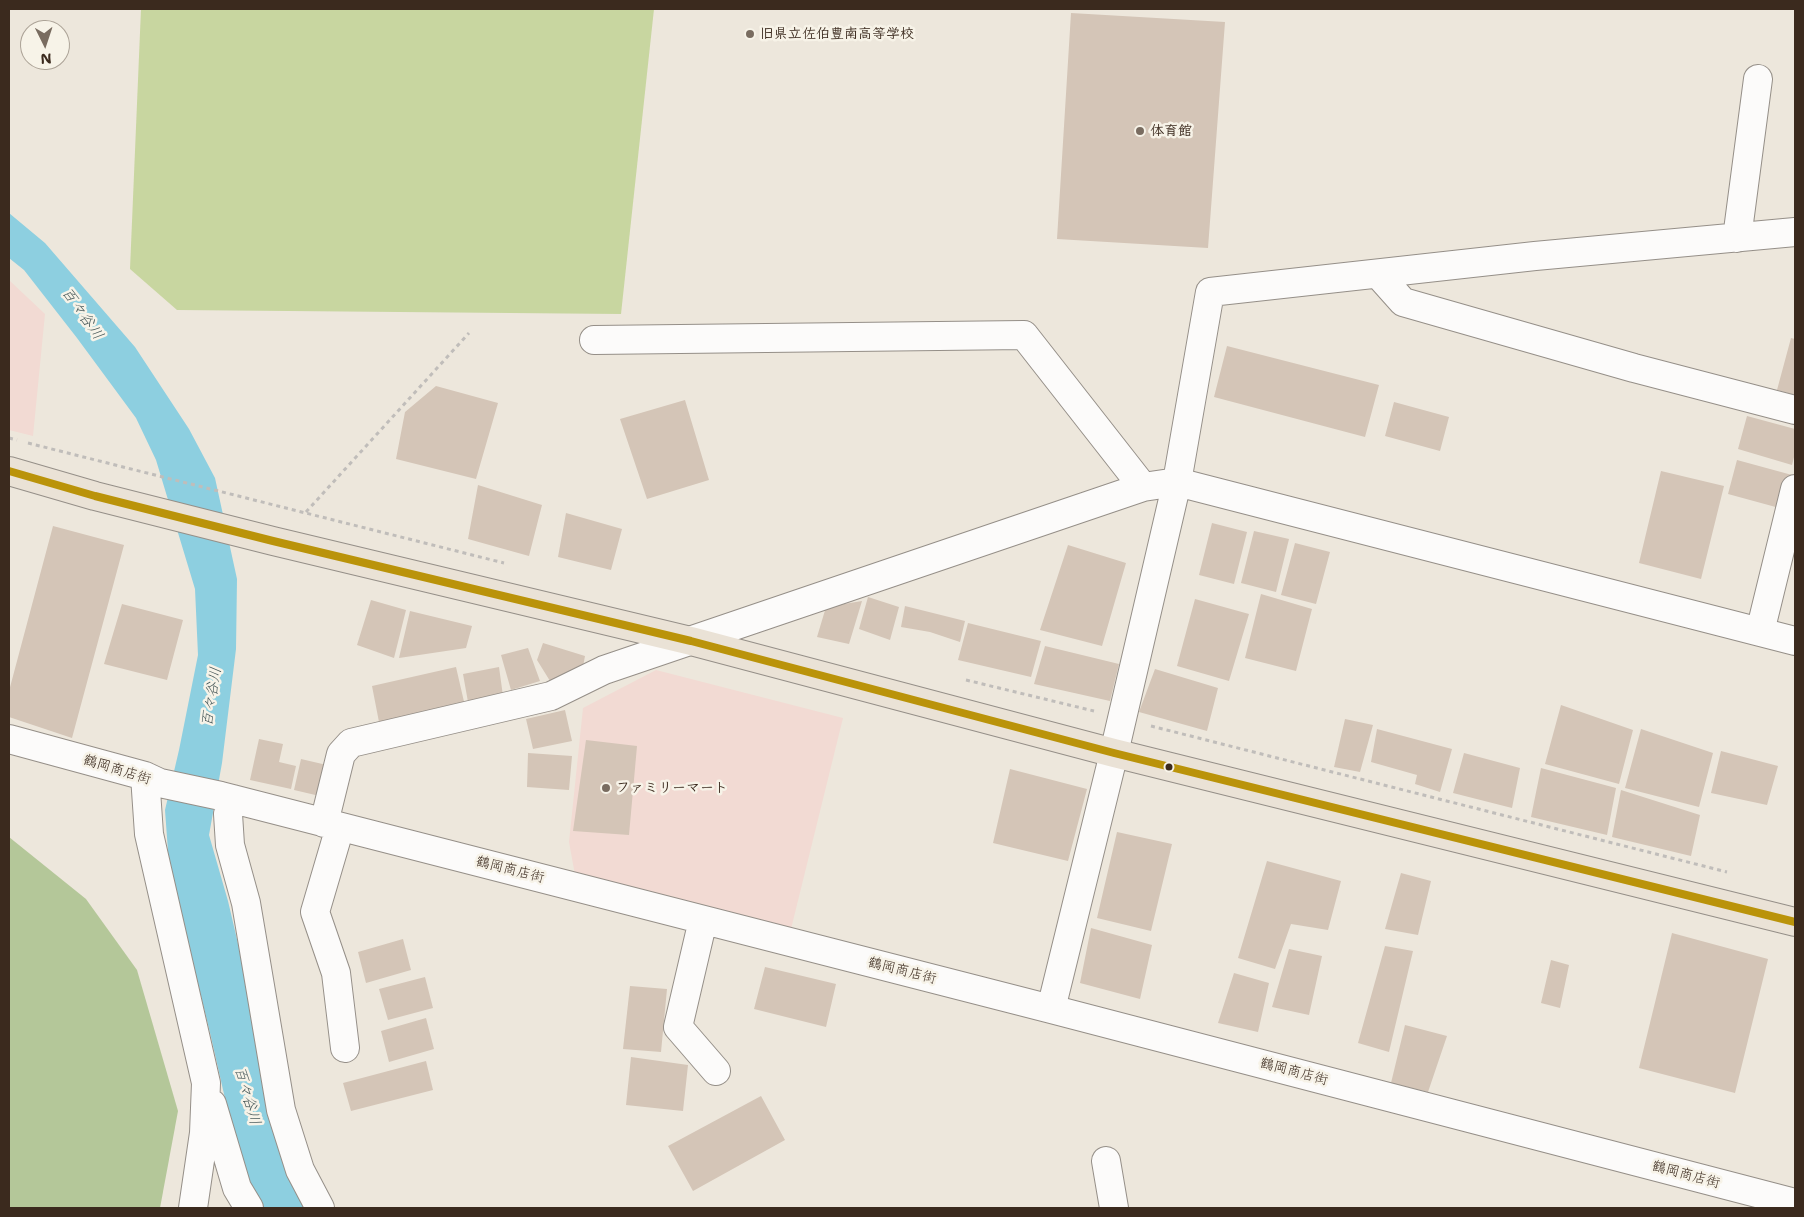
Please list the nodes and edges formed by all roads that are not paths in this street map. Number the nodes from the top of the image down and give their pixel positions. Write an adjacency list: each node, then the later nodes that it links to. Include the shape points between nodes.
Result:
1 (1758, 79): 3 (street)
2 (1795, 232): 3 (street)
3 (1737, 238): 4 (street)
4 (1378, 274): 6 (street, via 1403,302); 8 (street, via 1210,292)
5 (594, 340): 9 (street, via 1024,335)
6 (1795, 410)
7 (9, 471): 13 (highway, via 273,541)
8 (1177, 482): 9 (street); 11 (street); 15 (street)
9 (1144, 487): 13 (street)
10 (1795, 490): 11 (street)
11 (1760, 632): 12 (street)
12 (1795, 641)
13 (691, 642): 15 (highway); 18 (street, via 604,670 551,696 351,743 342,754)
14 (9, 739): 16 (street, 鶴岡商店街)
15 (1114, 753): 20 (highway); 21 (street)
16 (153, 780): 17 (street, 鶴岡商店街); 24 (street, via 149,834)
17 (227, 798): 18 (street, 鶴岡商店街); 29 (street, via 230,845 246,904 281,1110 300,1170)
18 (332, 825): 19 (street, 鶴岡商店街); 22 (street, via 315,912 336,973)
19 (703, 920): 21 (street, 鶴岡商店街); 23 (street, via 678,1027)
20 (1795, 922)
21 (1051, 1009): 26 (street, 鶴岡商店街)
22 (345, 1048)
23 (716, 1071)
24 (206, 1083): 27 (street, via 204,1133); 28 (street, via 237,1188)
25 (1106, 1161): 30 (street)
26 (1781, 1203)
27 (193, 1208)
28 (249, 1208)
29 (320, 1208)
30 (1114, 1208)

